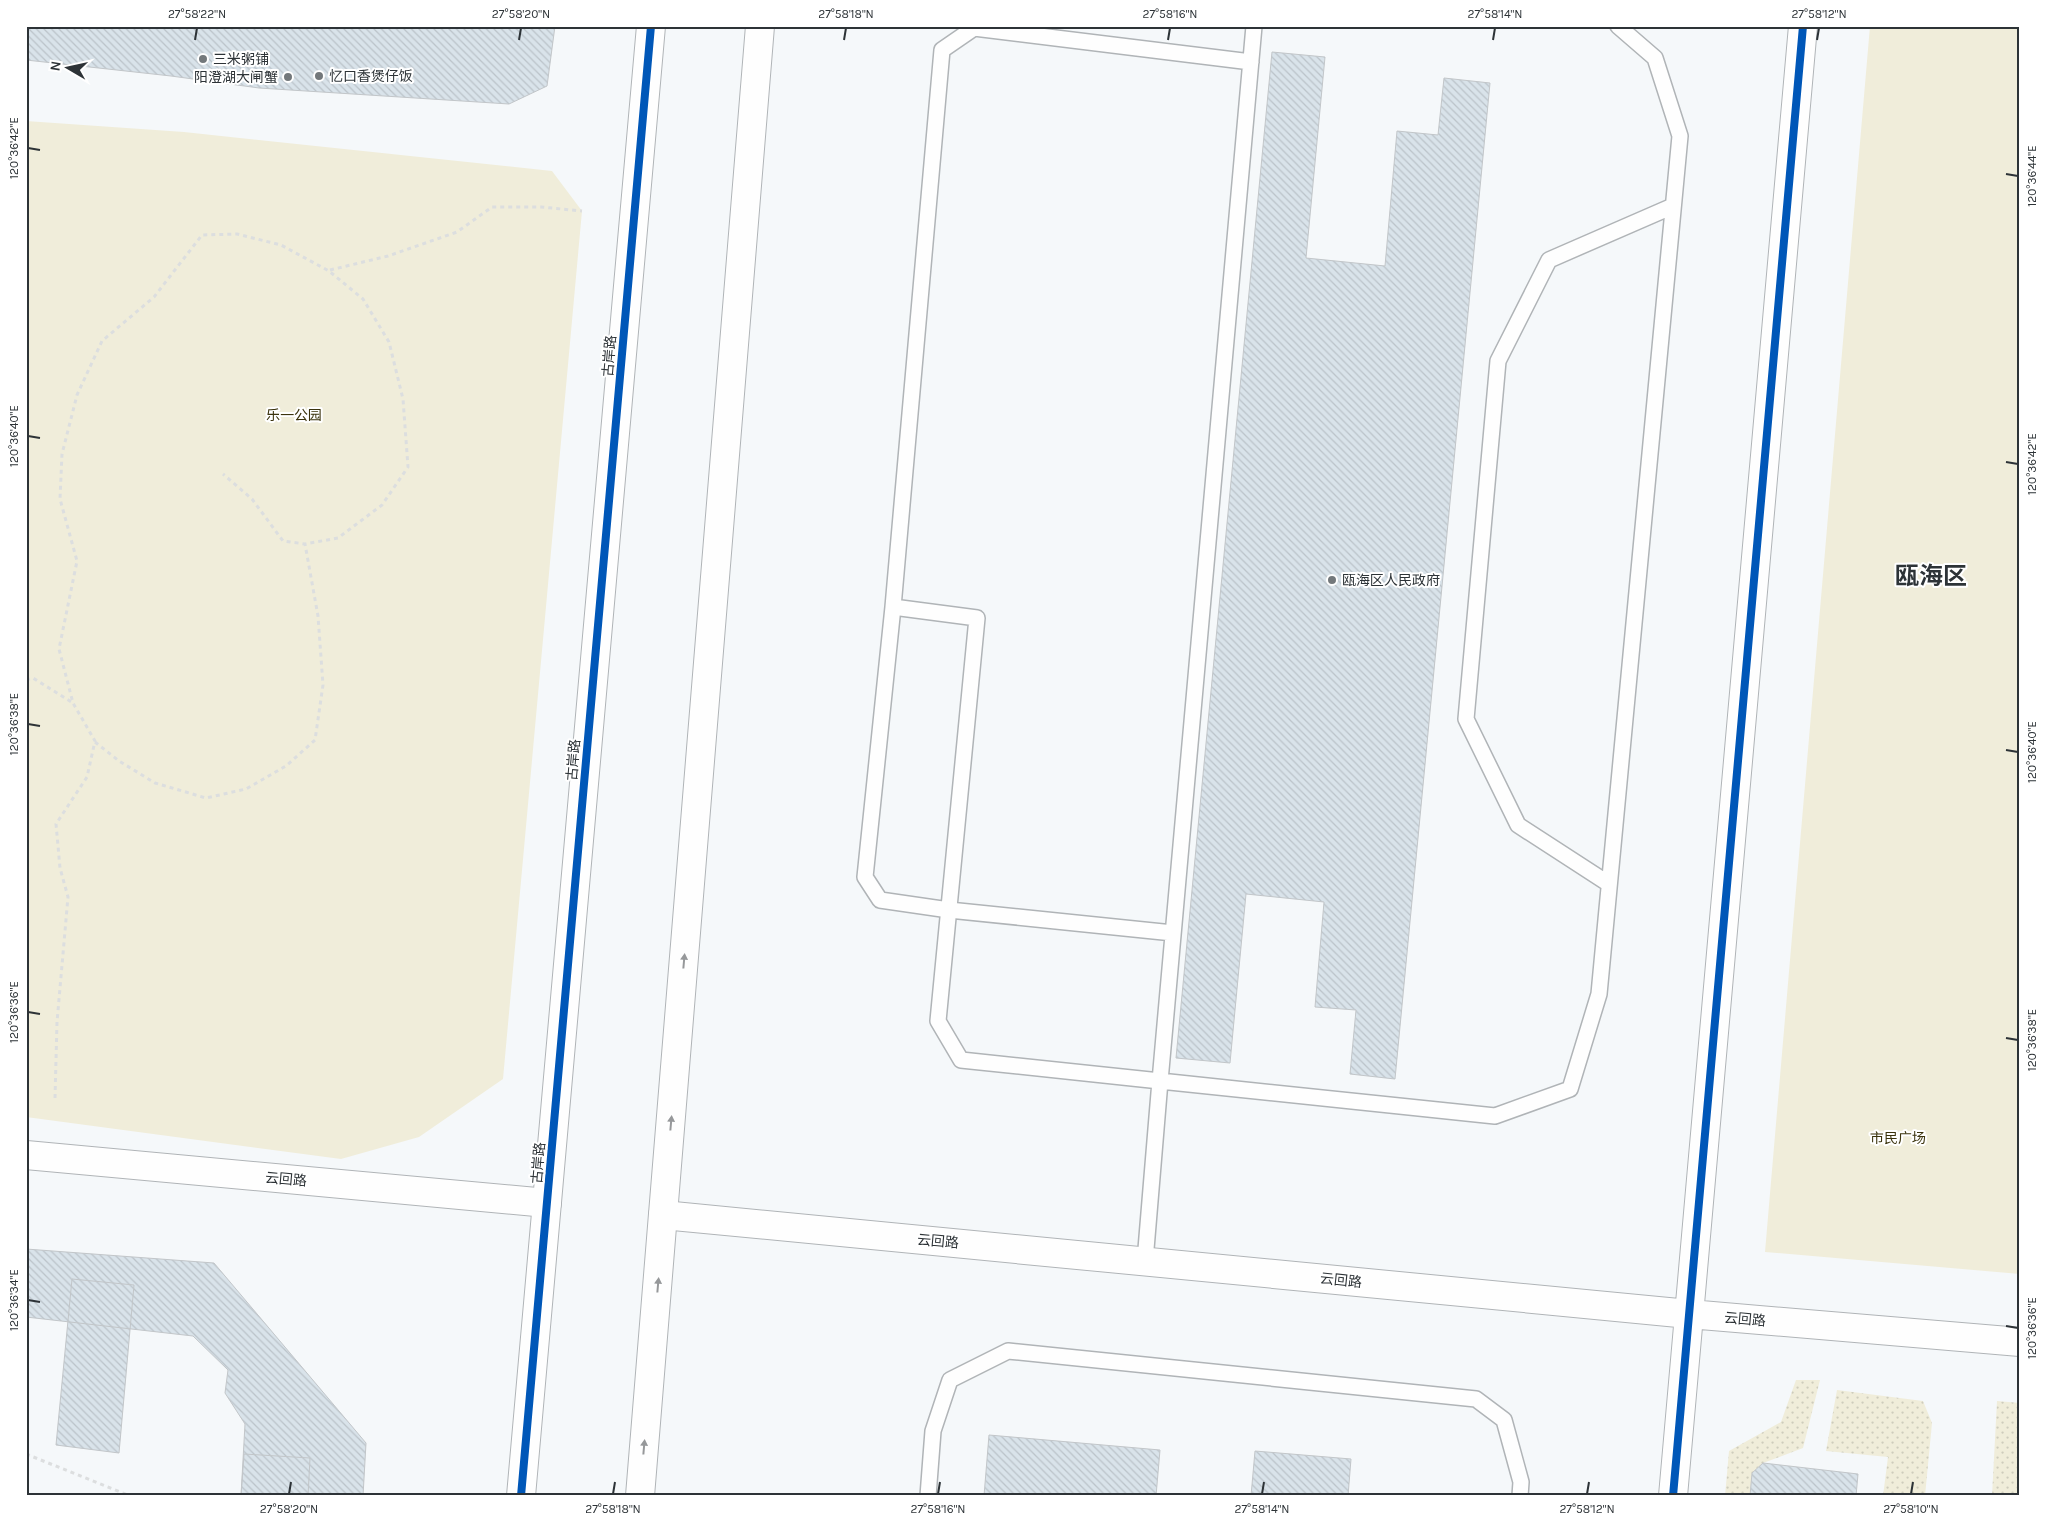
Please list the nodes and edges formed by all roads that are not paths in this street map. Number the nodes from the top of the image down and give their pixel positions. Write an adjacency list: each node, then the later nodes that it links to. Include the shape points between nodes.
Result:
1 (651, 26): 14 (street, 古岸路)
2 (760, 26): 15 (street, one-way to 2)
3 (1254, 26): 6 (lane)
4 (1618, 26): 7 (lane, via 1655,58 1680,136)
5 (1803, 26): 17 (street)
6 (1251, 62): 8 (lane, via 974,28 942,50); 11 (lane)
7 (1673, 206): 9 (lane); 9 (lane, via 1548,260 1498,361 1497,371 1466,719 1518,825)
8 (893, 607): 10 (lane, via 865,877 880,900); 10 (lane, via 978,618)
9 (1609, 884): 12 (lane, via 1599,994 1570,1089 1495,1116)
10 (949, 910): 11 (lane); 12 (lane, via 938,1021 961,1060)
11 (1174, 932): 12 (lane)
12 (1160, 1081): 16 (lane)
13 (26, 1155): 14 (street, 云回路)
14 (547, 1203): 19 (street, 古岸路)
15 (663, 1215): 16 (street, 云回路); 20 (street, one-way to 15)
16 (1145, 1261): 17 (street, 云回路)
17 (1689, 1314): 18 (street, 云回路); 23 (street)
18 (2020, 1342)
19 (521, 1496)
20 (640, 1496)
21 (928, 1496): 22 (lane, via 933,1431 950,1380 1008,1351 1476,1399 1504,1420 1521,1482)
22 (1520, 1496)
23 (1673, 1496)

